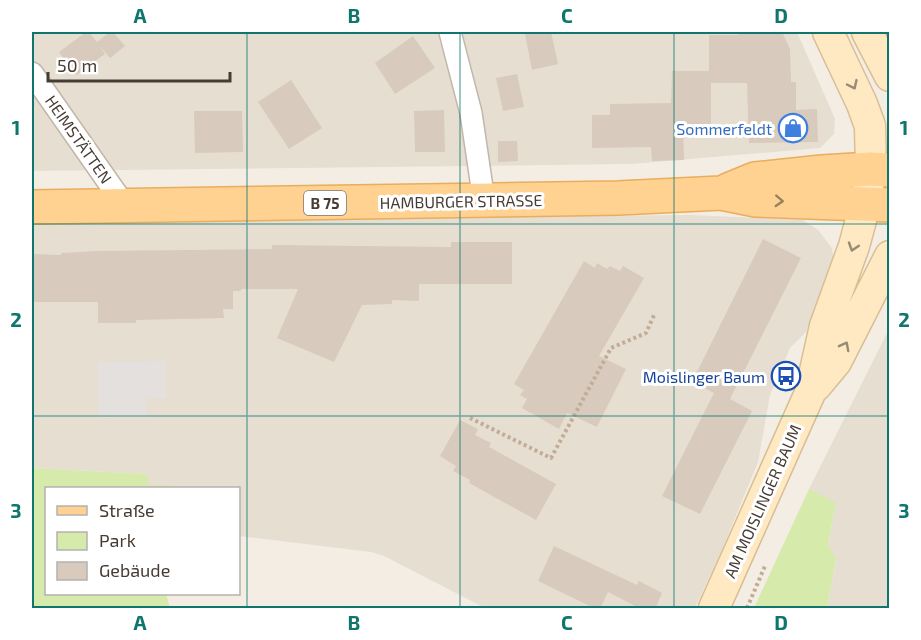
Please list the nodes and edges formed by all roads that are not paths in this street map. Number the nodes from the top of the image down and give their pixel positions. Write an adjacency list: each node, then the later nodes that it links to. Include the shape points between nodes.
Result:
1 (450, 32): 8 (street, via 471,113)
2 (828, 32): 6 (main road, AM MOISLINGER BAUM, one-way to 6, via 862,104)
3 (867, 32): 5 (main road)
4 (32, 72): 10 (street, HEIMSTÄTTEN)
5 (890, 76)
6 (880, 170): 7 (main road, B 75, via 755,179); 9 (main road, AM MOISLINGER BAUM)
7 (721, 193): 8 (main road, HAMBURGER STRASSE / B 75); 9 (main road, HAMBURGER STRASSE / B 75, one-way to 9, via 756,200)
8 (484, 201): 10 (main road, HAMBURGER STRASSE / B 75)
9 (877, 205): 13 (main road, AM MOISLINGER BAUM, one-way to 13, via 854,246 825,326)
10 (125, 206): 11 (main road, HAMBURGER STRASSE / B 75)
11 (32, 207)
12 (890, 256): 13 (main road, AM MOISLINGER BAUM, one-way to 12, via 836,362)
13 (810, 393): 14 (main road, AM MOISLINGER BAUM)
14 (714, 609)

